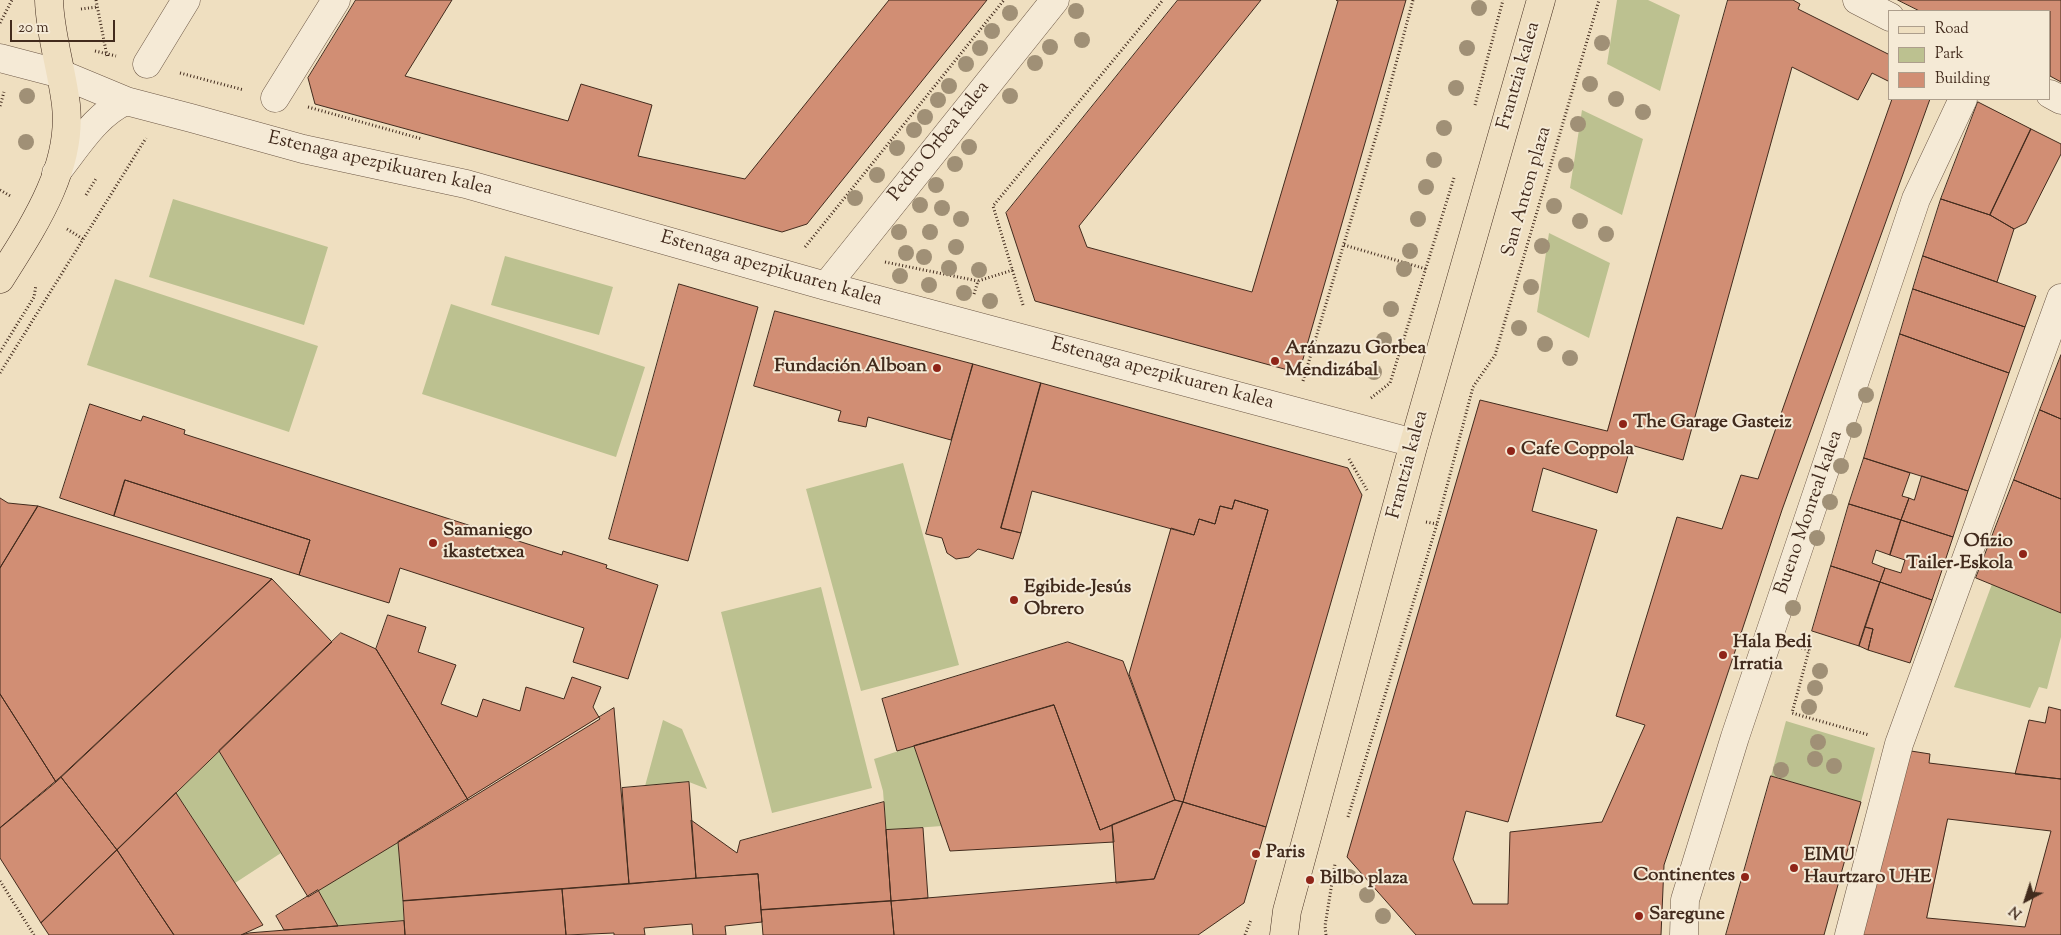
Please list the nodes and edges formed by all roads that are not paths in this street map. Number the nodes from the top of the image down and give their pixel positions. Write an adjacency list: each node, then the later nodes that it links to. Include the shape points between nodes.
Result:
1 (49, 0): 10 (main road)
2 (186, 0): 9 (street)
3 (336, 0): 11 (street)
4 (1055, 0): 16 (street, Pedro Orbea kalea)
5 (1541, 0): 18 (main road, Frantzia kalea)
6 (1857, 0): 7 (street)
7 (1888, 16)
8 (0, 58): 10 (street, Estenaga apezpikuaren kalea)
9 (147, 64)
10 (61, 74): 13 (street, Estenaga apezpikuaren kalea); 14 (main road, via 66,107 65,138)
11 (275, 98)
12 (1963, 100): 20 (street, Bueno Monreal kalea, via 1916,199 1768,638 1685,900)
13 (126, 101): 14 (street, via 103,114); 16 (street, Estenaga apezpikuaren kalea, via 304,149 466,184)
14 (56, 173): 15 (main road, via 35,223)
15 (0, 279)
16 (826, 286): 18 (street, Estenaga apezpikuaren kalea)
17 (2061, 298): 21 (street, via 1899,744)
18 (1414, 443): 19 (main road, Frantzia kalea)
19 (1282, 934)
20 (1684, 935)
21 (1850, 935)

